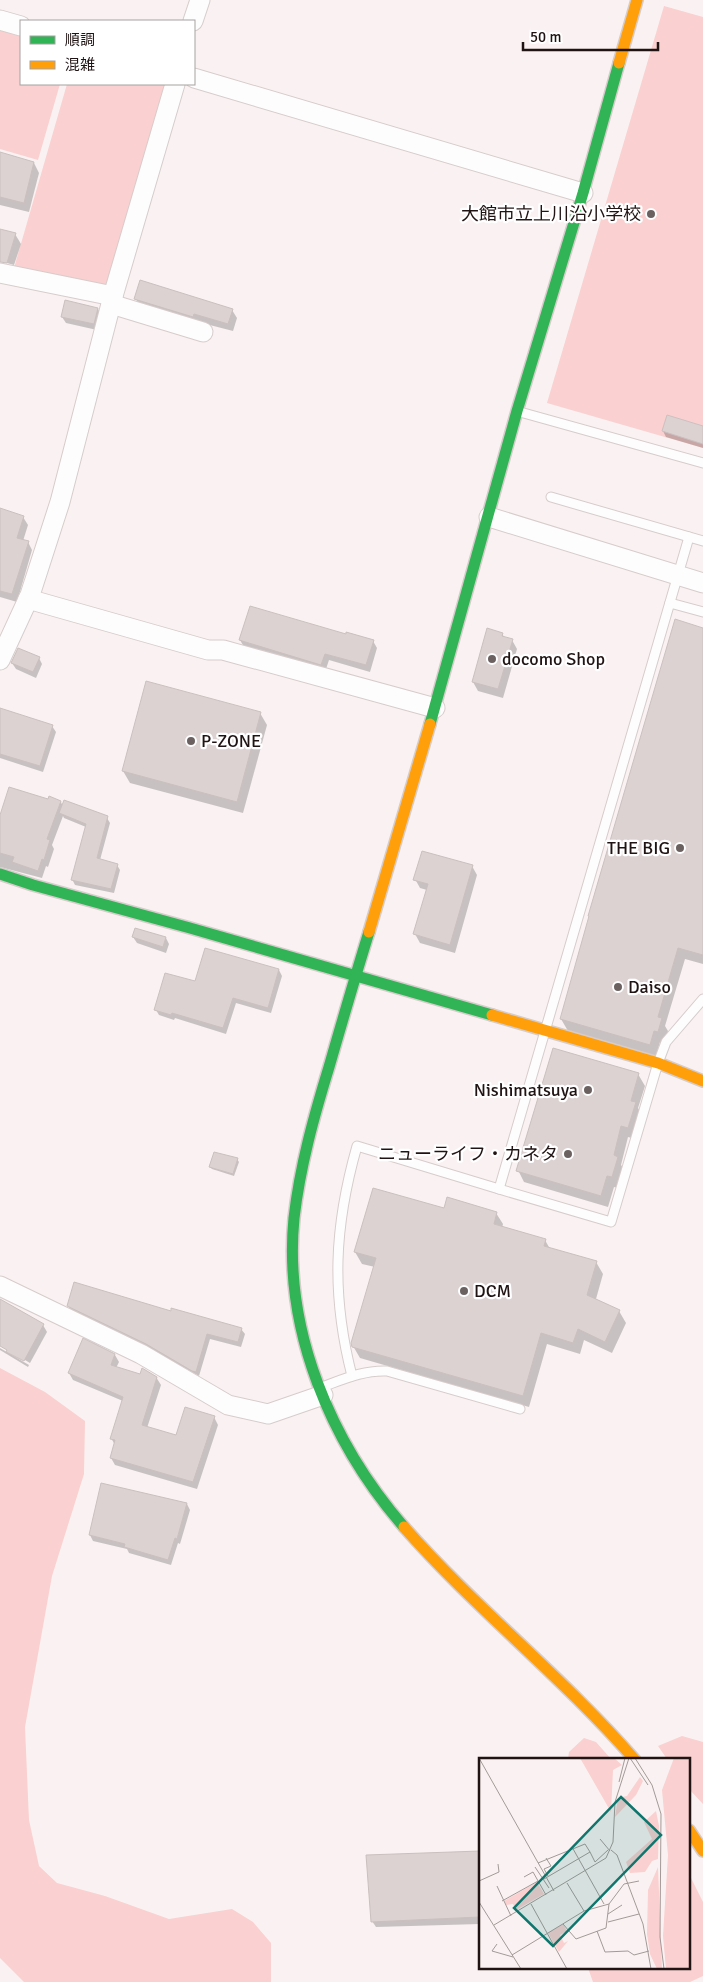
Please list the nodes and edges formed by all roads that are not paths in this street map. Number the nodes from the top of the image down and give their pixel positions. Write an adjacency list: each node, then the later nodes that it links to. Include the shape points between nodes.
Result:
1 (200, 0): 4 (street)
2 (638, 0): 8 (street)
3 (0, 20): 5 (street)
4 (193, 20)
5 (20, 26)
6 (195, 78): 8 (street)
7 (174, 85): 10 (street)
8 (583, 193): 12 (street)
9 (0, 273): 10 (street)
10 (112, 300): 11 (street); 20 (street, via 60,502)
11 (203, 332)
12 (517, 411): 13 (lane); 15 (street)
13 (703, 463)
14 (551, 498): 16 (lane)
15 (489, 517): 18 (street); 24 (street)
16 (689, 537): 17 (lane); 18 (lane)
17 (703, 541)
18 (677, 576): 19 (street); 21 (lane)
19 (703, 583)
20 (28, 599): 23 (street); 24 (street, via 208,650 223,650)
21 (670, 603): 22 (lane); 28 (lane)
22 (703, 612)
23 (0, 660)
24 (435, 708): 26 (street)
25 (0, 874): 26 (street)
26 (356, 977): 28 (street); 34 (street, via 301,1171 294,1233 293,1258 300,1312)
27 (703, 998): 29 (lane, via 666,1042)
28 (545, 1031): 29 (street); 31 (lane)
29 (658, 1063): 30 (street); 31 (lane, via 611,1222)
30 (703, 1081)
31 (499, 1189): 33 (lane, via 357,1146 342,1208 337,1261 340,1311)
32 (0, 1286): 34 (street, via 141,1354 228,1405 268,1414)
33 (352, 1376): 34 (lane); 35 (lane, via 374,1370 387,1371)
34 (321, 1392): 36 (street, via 360,1469 395,1516 439,1564 594,1714)
35 (520, 1409)
36 (633, 1758)
37 (690, 1832): 38 (street)
38 (703, 1851)

